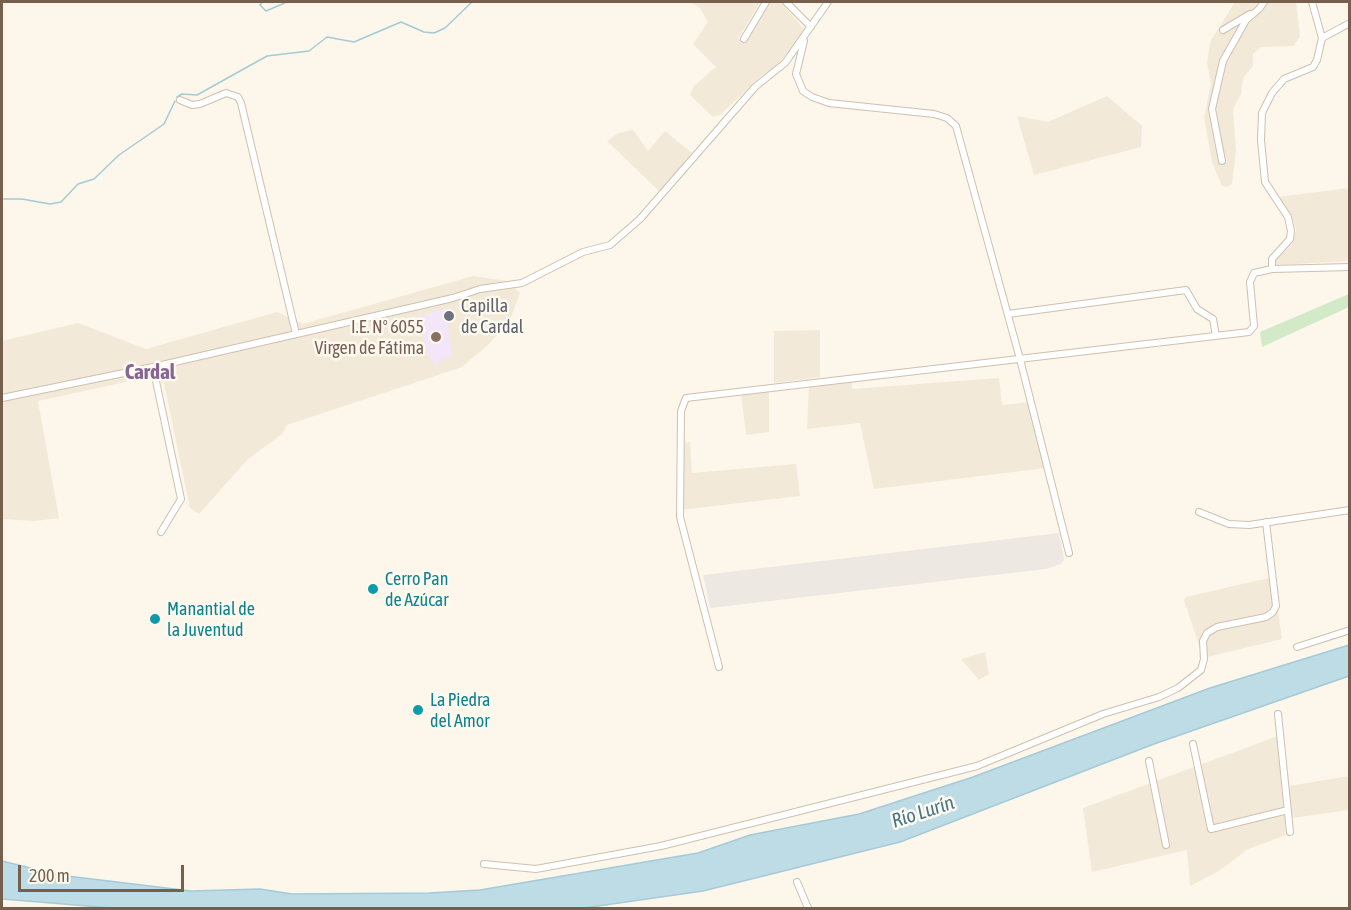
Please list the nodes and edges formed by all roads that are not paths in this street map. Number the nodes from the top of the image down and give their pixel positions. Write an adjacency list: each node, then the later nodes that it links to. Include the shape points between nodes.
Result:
1 (766, 2): 14 (street)
2 (786, 2): 10 (street)
3 (828, 2): 10 (street)
4 (1256, 2): 7 (street)
5 (1264, 2): 7 (street)
6 (1311, 2): 13 (street)
7 (1259, 9): 8 (street)
8 (1250, 14): 11 (street); 16 (street, via 1225,55 1212,109)
9 (1350, 23): 13 (street)
10 (811, 27): 12 (street)
11 (1223, 30)
12 (807, 34): 19 (street, via 796,74 803,91 812,97 829,103 934,114 956,126); 20 (street, via 785,63 755,87 640,219 610,245 583,252 522,283 480,289)
13 (1322, 38): 18 (street, via 1313,67 1284,79 1262,113 1265,182 1288,217 1291,231 1272,260)
14 (744, 39)
15 (180, 100): 20 (street, via 200,104 226,93 241,103)
16 (1222, 161)
17 (1350, 267): 18 (street)
18 (1272, 269): 21 (street, via 1251,277 1253,330)
19 (1008, 314): 21 (street, via 1183,290 1188,291 1197,309 1213,319); 22 (street)
20 (296, 334): 23 (street)
21 (1216, 336): 22 (street)
22 (1020, 359): 29 (street); 32 (street, via 686,398 681,411 680,517)
23 (153, 367): 24 (street); 28 (street, via 181,499)
24 (2, 398)
25 (1350, 510): 27 (street)
26 (1199, 512): 27 (street, via 1236,525)
27 (1266, 522): 39 (street, via 1276,606 1273,612 1216,627 1203,641 1201,670 1159,697 1103,714 977,766 661,846 536,869)
28 (161, 532)
29 (1069, 553)
30 (1350, 630): 31 (street)
31 (1297, 647)
32 (719, 667)
33 (1278, 714): 36 (street)
34 (1193, 744): 36 (street, via 1211,829)
35 (1149, 761): 38 (street)
36 (1288, 810): 37 (street)
37 (1290, 832)
38 (1166, 845)
39 (484, 864)
40 (797, 882): 41 (street)
41 (808, 909)

